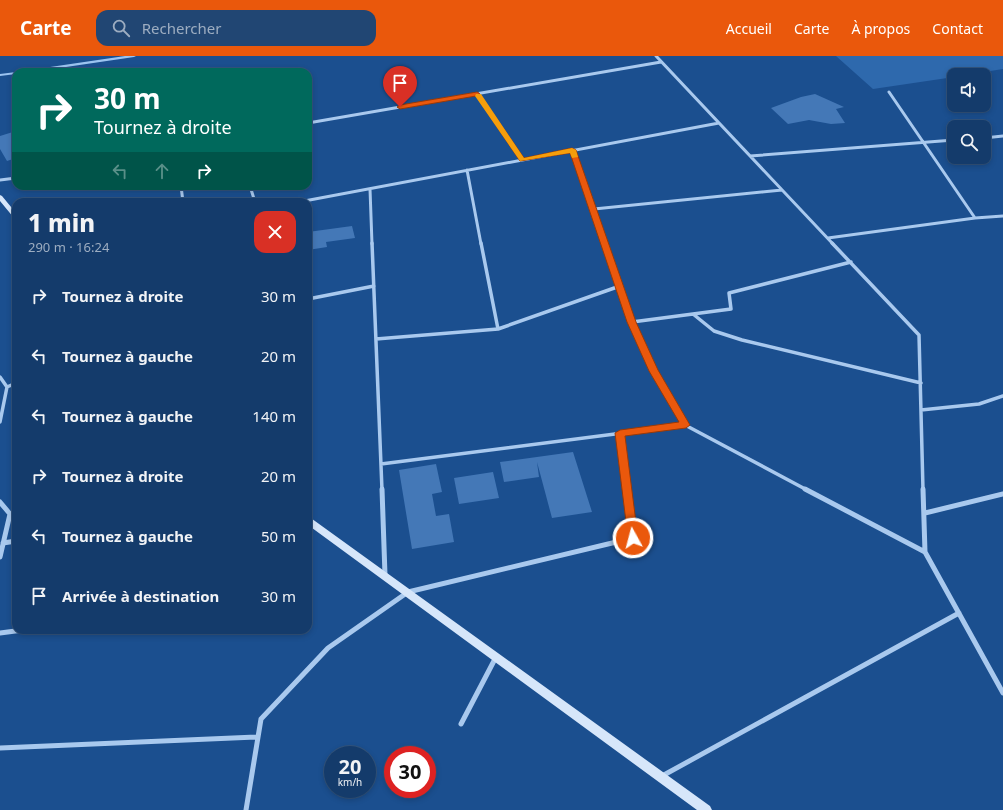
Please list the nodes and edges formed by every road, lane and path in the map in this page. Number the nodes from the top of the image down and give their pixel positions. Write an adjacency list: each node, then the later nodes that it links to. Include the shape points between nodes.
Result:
1 (656, 56): 2 (street)
2 (661, 62): 4 (street); 6 (street)
3 (889, 92): 10 (street)
4 (477, 94): 5 (street); 13 (street)
5 (312, 122)
6 (719, 123): 11 (street); 12 (street)
7 (1003, 136): 8 (street)
8 (991, 137)
9 (947, 140): 10 (street)
10 (924, 142): 12 (street); 24 (street)
11 (572, 150): 13 (street); 21 (street)
12 (750, 156): 18 (street)
13 (523, 160): 14 (street)
14 (467, 170): 17 (street); 32 (street)
15 (12, 178): 16 (street)
16 (0, 180)
17 (370, 188): 20 (street); 27 (street)
18 (782, 190): 21 (street); 25 (street)
19 (0, 198): 22 (main road)
20 (312, 199)
21 (594, 209): 28 (street)
22 (12, 212)
23 (1003, 216): 24 (street)
24 (975, 218): 25 (street)
25 (828, 238): 26 (street)
26 (851, 262): 30 (street, via 729,293 731,310); 35 (street, via 919,335)
27 (374, 286): 29 (street); 33 (street)
28 (620, 286): 31 (street); 32 (street)
29 (312, 298)
30 (693, 314): 31 (street); 35 (street, via 714,331 742,340)
31 (632, 322): 41 (street, via 654,371)
32 (498, 329): 33 (street)
33 (376, 339): 43 (street)
34 (0, 377): 37 (street)
35 (921, 383): 39 (street)
36 (12, 385): 37 (street)
37 (7, 387): 40 (street)
38 (1003, 396): 39 (street, via 979,404)
39 (921, 410): 46 (street)
40 (0, 422)
41 (686, 425): 42 (street); 50 (street)
42 (620, 433): 43 (street); 53 (street, via 633,538)
43 (381, 464): 52 (street)
44 (1003, 494): 46 (street)
45 (0, 502): 49 (street, via 10,514)
46 (925, 513): 50 (street)
47 (312, 523): 52 (main road)
48 (12, 542): 49 (street)
49 (3, 543): 51 (street)
50 (925, 552): 54 (street)
51 (0, 556)
52 (385, 575): 53 (main road)
53 (408, 592): 57 (main road); 60 (street, via 328,648 260,719)
54 (959, 614): 58 (street); 62 (street)
55 (12, 631): 56 (street)
56 (0, 633)
57 (496, 657): 59 (street); 62 (main road)
58 (1003, 693)
59 (461, 724)
60 (258, 737): 61 (street); 63 (street)
61 (0, 748)
62 (660, 777): 64 (main road)
63 (246, 810)
64 (706, 810)

